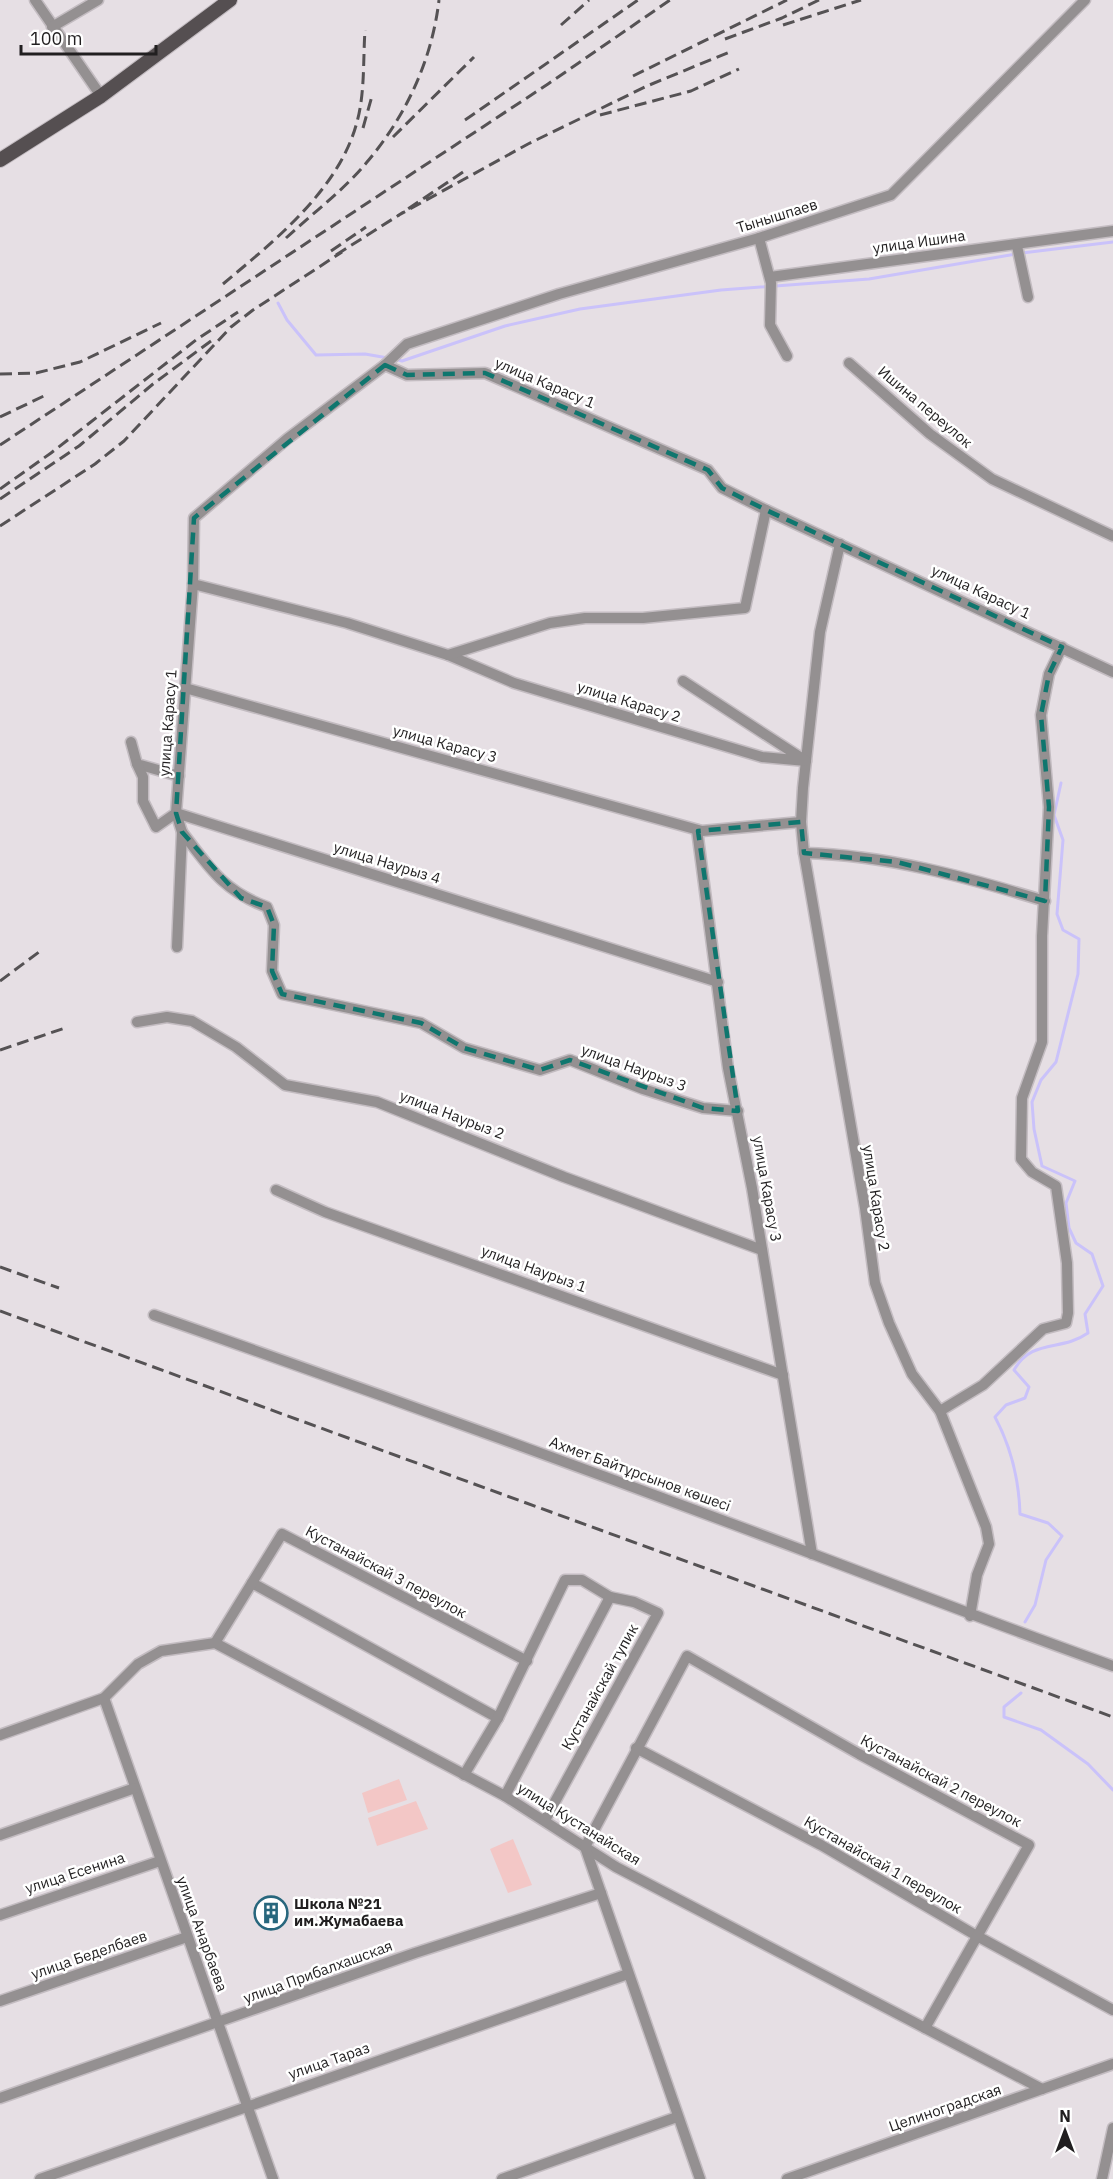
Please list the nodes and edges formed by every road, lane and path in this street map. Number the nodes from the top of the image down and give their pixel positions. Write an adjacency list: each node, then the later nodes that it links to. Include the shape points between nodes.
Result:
1 (35, 0): 5 (street)
2 (98, 0): 5 (street)
3 (230, 0): 6 (main road)
4 (1085, 0): 9 (street, Тынышпаев, via 891,195)
5 (52, 27): 6 (street)
6 (101, 96): 7 (main road)
7 (0, 160)
8 (1113, 231): 10 (street, улица Ишина)
9 (759, 238): 11 (street); 15 (street, Тынышпаев, via 559,294 407,344)
10 (1017, 246): 11 (street, улица Ишина); 12 (street)
11 (771, 280): 13 (street, via 770,325)
12 (1028, 297)
13 (787, 356)
14 (849, 363): 17 (street, Ишина переулок, via 930,434 992,479)
15 (385, 365): 16 (street, улица Карасу 1, via 407,375 485,373 708,470 722,488); 19 (street, улица Карасу 1, via 287,439 194,518)
16 (766, 510): 18 (street, улица Карасу 1); 21 (street, via 745,608 550,623)
17 (1113, 536)
18 (840, 544): 20 (street, улица Карасу 1); 26 (street, улица Карасу 2, via 820,632)
19 (193, 584): 21 (street, улица Карасу 2, via 347,622); 24 (street, улица Карасу 1)
20 (1062, 647): 22 (street, улица Карасу 1); 34 (street, via 1049,674 1041,715 1049,807)
21 (448, 655): 26 (street, улица Карасу 2, via 514,682 762,758)
22 (1113, 672)
23 (683, 681): 26 (street)
24 (185, 688): 28 (street, улица Карасу 1); 31 (street, улица Карасу 3)
25 (131, 742): 27 (street)
26 (806, 761): 30 (street, улица Карасу 2)
27 (137, 765): 28 (street); 29 (street, via 143,777 143,801 156,827)
28 (179, 776): 29 (street, улица Карасу 1)
29 (176, 813): 32 (street); 36 (street, улица Наурыз 4)
30 (801, 822): 31 (street, улица Карасу 3); 33 (street, улица Карасу 2)
31 (698, 830): 36 (street, улица Карасу 3)
32 (182, 832): 35 (street); 38 (street, улица Наурыз 3, via 218,877 241,898 267,907 274,925 273,971 282,994 421,1023 464,1048 540,1070 570,1060 703,1108)
33 (804, 853): 34 (street, via 897,862); 43 (street, улица Карасу 2, via 865,1208 874,1283 912,1374)
34 (1045, 901): 43 (street, via 1042,1042 1022,1098 1021,1159 1032,1172 1056,1186 1067,1263 1066,1323 1043,1329 983,1385)
35 (177, 947)
36 (718, 982): 38 (street, улица Карасу 3, via 728,1068)
37 (137, 1022): 40 (street, улица Наурыз 2, via 167,1017 192,1021 236,1047 285,1085 377,1102 564,1178)
38 (738, 1111): 40 (street, улица Карасу 3)
39 (276, 1190): 42 (street, улица Наурыз 1, via 325,1212)
40 (762, 1250): 42 (street, улица Карасу 3)
41 (154, 1315): 44 (street, Ахмет Байтұрсынов көшесі)
42 (783, 1375): 44 (street, улица Карасу 3)
43 (940, 1411): 47 (street, улица Карасу 2, via 986,1527 988,1544 977,1575)
44 (813, 1554): 47 (street, Ахмет Байтұрсынов көшесі)
45 (252, 1583): 48 (street, Кустанайскай 3 переулок); 49 (street, Кустанайскай 3 переулок, via 282,1534); 52 (street)
46 (610, 1598): 49 (street, Кустанайскай тупик, via 582,1580 565,1580); 57 (street); 58 (street, Кустанайскай тупик, via 634,1602 658,1613)
47 (970, 1616): 50 (street, Ахмет Байтұрсынов көшесі)
48 (215, 1643): 51 (street, via 161,1651 138,1664); 55 (street, улица Кустанайская)
49 (527, 1662): 52 (street, Кустанайскай тупик)
50 (1113, 1666)
51 (104, 1698): 53 (street); 56 (street, улица Анарбаева)
52 (498, 1718): 55 (street, Кустанайскай тупик)
53 (0, 1736)
54 (636, 1748): 60 (street); 64 (street, Кустанайскай 1 переулок, via 821,1845); 64 (street, Кустанайскай 2 переулок, via 687,1656 1029,1845)
55 (464, 1775): 57 (street, улица Кустанайская)
56 (135, 1788): 59 (street); 61 (street, улица Анарбаева)
57 (505, 1796): 58 (street, улица Кустанайская)
58 (545, 1820): 60 (street, улица Кустанайская)
59 (0, 1835)
60 (585, 1847): 62 (street); 70 (street, улица Кустанайская, via 616,1867)
61 (160, 1861): 63 (street, улица Есенина); 65 (street, улица Анарбаева)
62 (601, 1893): 66 (street); 69 (street, улица Прибалхашская)
63 (0, 1915)
64 (977, 1936): 68 (street, Кустанайскай 1 переулок); 70 (street, Кустанайскай 2 переулок)
65 (187, 1937): 67 (street, улица Беделбаев); 69 (street, улица Анарбаева)
66 (628, 1974): 74 (street, улица Тараз); 75 (street)
67 (0, 2001)
68 (1113, 2010)
69 (218, 2023): 73 (street, улица Прибалхашская); 74 (street, улица Анарбаева)
70 (926, 2028): 72 (street, улица Кустанайская)
71 (1113, 2064): 72 (street, Целиноградская)
72 (1042, 2090): 81 (street, Целиноградская)
73 (0, 2098)
74 (247, 2106): 77 (street, улица Тараз); 78 (street, улица Анарбаева)
75 (677, 2117): 79 (street); 80 (street)
76 (1113, 2128): 82 (street)
77 (40, 2179)
78 (273, 2179)
79 (502, 2179)
80 (700, 2179)
81 (787, 2179)
82 (1102, 2179)

